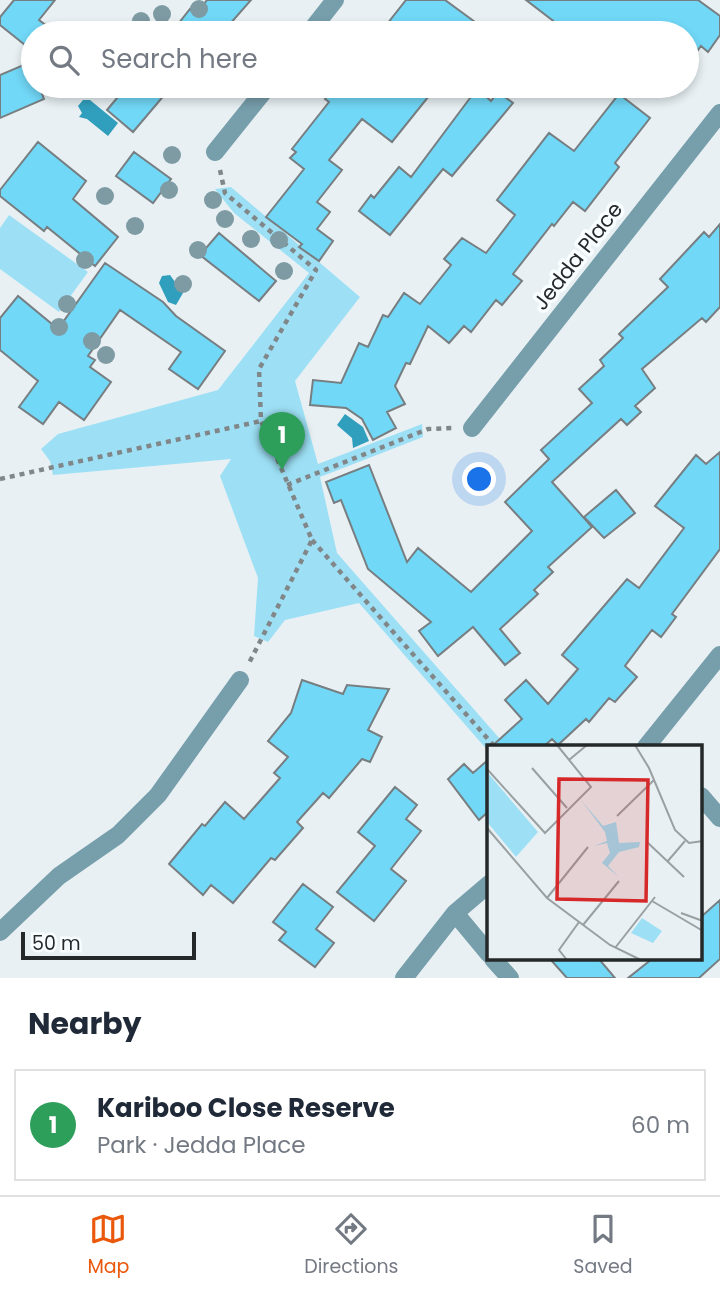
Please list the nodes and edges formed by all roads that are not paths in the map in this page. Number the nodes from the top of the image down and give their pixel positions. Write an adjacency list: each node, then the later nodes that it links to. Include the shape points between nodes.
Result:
1 (335, 0): 2 (street)
2 (318, 21)
3 (258, 98): 5 (street)
4 (720, 113): 6 (street, Jedda Place)
5 (215, 152)
6 (472, 428)
7 (720, 655): 9 (street)
8 (240, 680): 14 (street, via 158,795 118,835 59,876)
9 (652, 745)
10 (702, 797): 11 (street)
11 (720, 818)
12 (487, 886): 13 (street)
13 (455, 914): 15 (street); 17 (street)
14 (0, 932)
15 (487, 952)
16 (494, 960): 18 (street)
17 (404, 978)
18 (510, 978)

